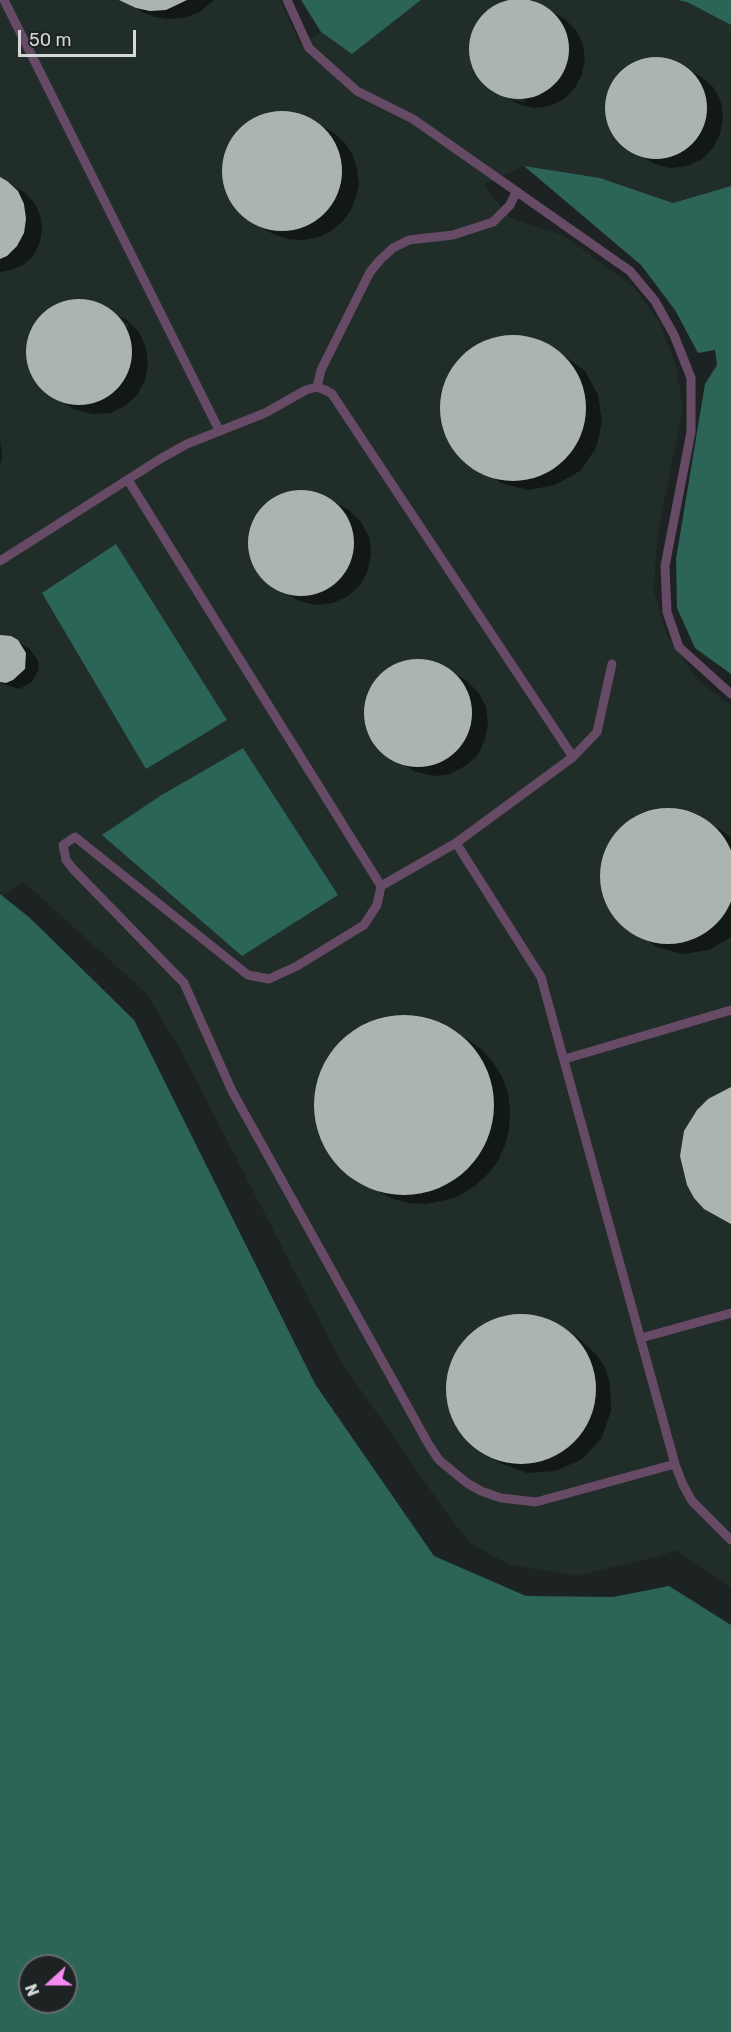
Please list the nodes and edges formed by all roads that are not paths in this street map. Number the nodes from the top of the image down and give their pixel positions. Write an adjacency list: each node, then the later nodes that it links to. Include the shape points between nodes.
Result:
1 (3, 0): 5 (lane)
2 (287, 0): 3 (lane, via 309,48 357,91 413,119)
3 (516, 192): 4 (lane, via 510,205 493,222 453,235 409,240 380,260 370,272 321,370); 9 (lane, via 630,271 655,301 674,335 691,378 691,432 665,566 667,612 679,647)
4 (317, 387): 5 (lane); 10 (lane, via 332,394)
5 (219, 430): 6 (lane, via 159,459)
6 (128, 480): 7 (lane); 12 (lane)
7 (0, 561)
8 (612, 664): 10 (lane, via 597,732)
9 (731, 694)
10 (573, 757): 11 (lane)
11 (456, 843): 12 (lane); 14 (lane, via 541,977)
12 (381, 886): 17 (lane, via 377,905 364,925 269,979 248,975 75,837 63,845 66,860 74,870 184,983 232,1091 439,1460 481,1491 536,1502)
13 (731, 1010): 14 (lane)
14 (565, 1059): 16 (lane)
15 (731, 1313): 16 (lane)
16 (641, 1338): 17 (lane)
17 (675, 1464): 18 (lane, via 692,1501)
18 (731, 1540)

